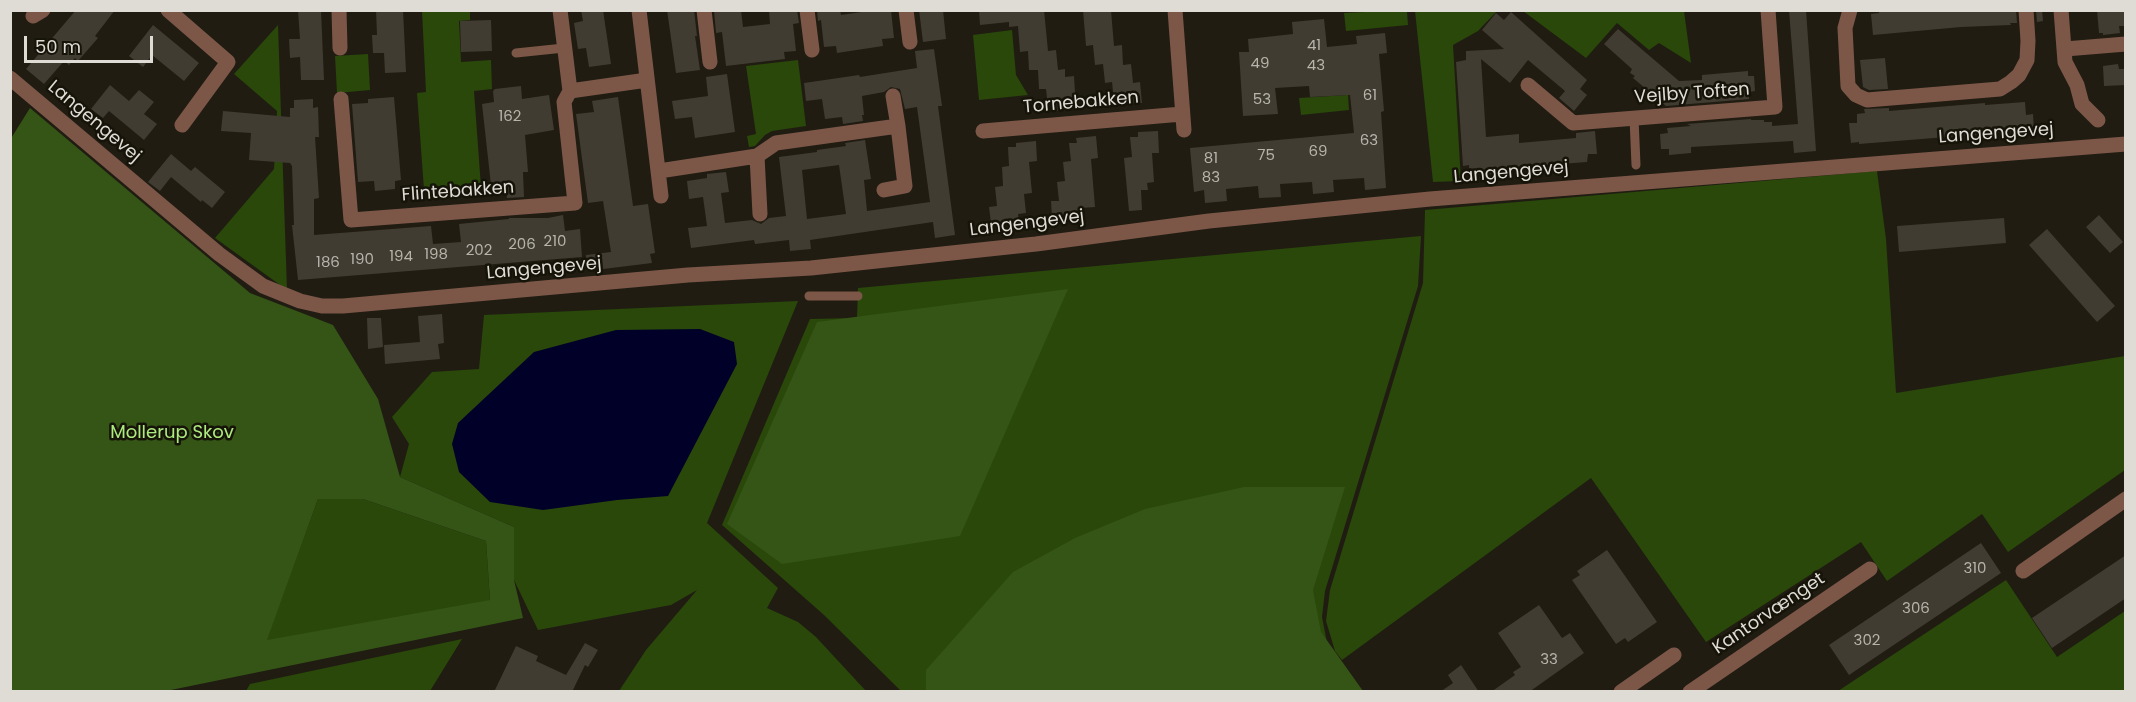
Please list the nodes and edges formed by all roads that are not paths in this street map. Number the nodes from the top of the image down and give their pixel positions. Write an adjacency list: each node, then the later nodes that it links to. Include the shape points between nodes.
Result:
1 (168, 10): 30 (street, via 228,62)
2 (339, 10): 15 (street)
3 (560, 10): 16 (street, Flintebakken)
4 (639, 10): 22 (street)
5 (704, 10): 20 (street)
6 (807, 10): 18 (street)
7 (906, 10): 13 (street)
8 (1175, 10): 27 (street)
9 (1768, 10): 28 (street, Vejlby Toften, via 1775,107)
10 (1850, 10): 11 (street, via 1845,28 1848,86 1867,100 2000,89 2019,75 2027,60)
11 (2026, 10)
12 (2061, 10): 17 (street)
13 (910, 42)
14 (2126, 44): 17 (street)
15 (340, 48)
16 (564, 48): 19 (lane); 24 (street, Flintebakken)
17 (2065, 49): 29 (street, via 2065,62 2082,104)
18 (812, 50)
19 (516, 53)
20 (710, 62)
21 (10, 78): 34 (street, Langengevej, via 219,254 263,286 300,302 322,306 811,267 1430,200)
22 (647, 80): 24 (street); 37 (street)
23 (1528, 86): 28 (street, Vejlby Toften, via 1573,123)
24 (570, 91): 26 (street, Flintebakken, via 564,102 575,203 351,220)
25 (893, 96): 31 (street)
26 (341, 99)
27 (1182, 114): 32 (street); 33 (street, Tornebakken)
28 (1634, 118): 36 (lane)
29 (2098, 120)
30 (182, 125)
31 (897, 126): 35 (street, via 776,142); 38 (street, via 905,186)
32 (1184, 130)
33 (983, 132)
34 (2126, 144)
35 (757, 156): 37 (street); 40 (street)
36 (1636, 165)
37 (659, 171): 39 (street)
38 (884, 190)
39 (661, 196)
40 (760, 214)
41 (809, 296): 42 (lane)
42 (858, 296)
43 (2126, 499): 45 (street)
44 (1870, 569): 48 (street, Kantorvænget)
45 (2022, 571)
46 (1674, 655): 47 (street)
47 (1618, 691)
48 (1690, 692)

